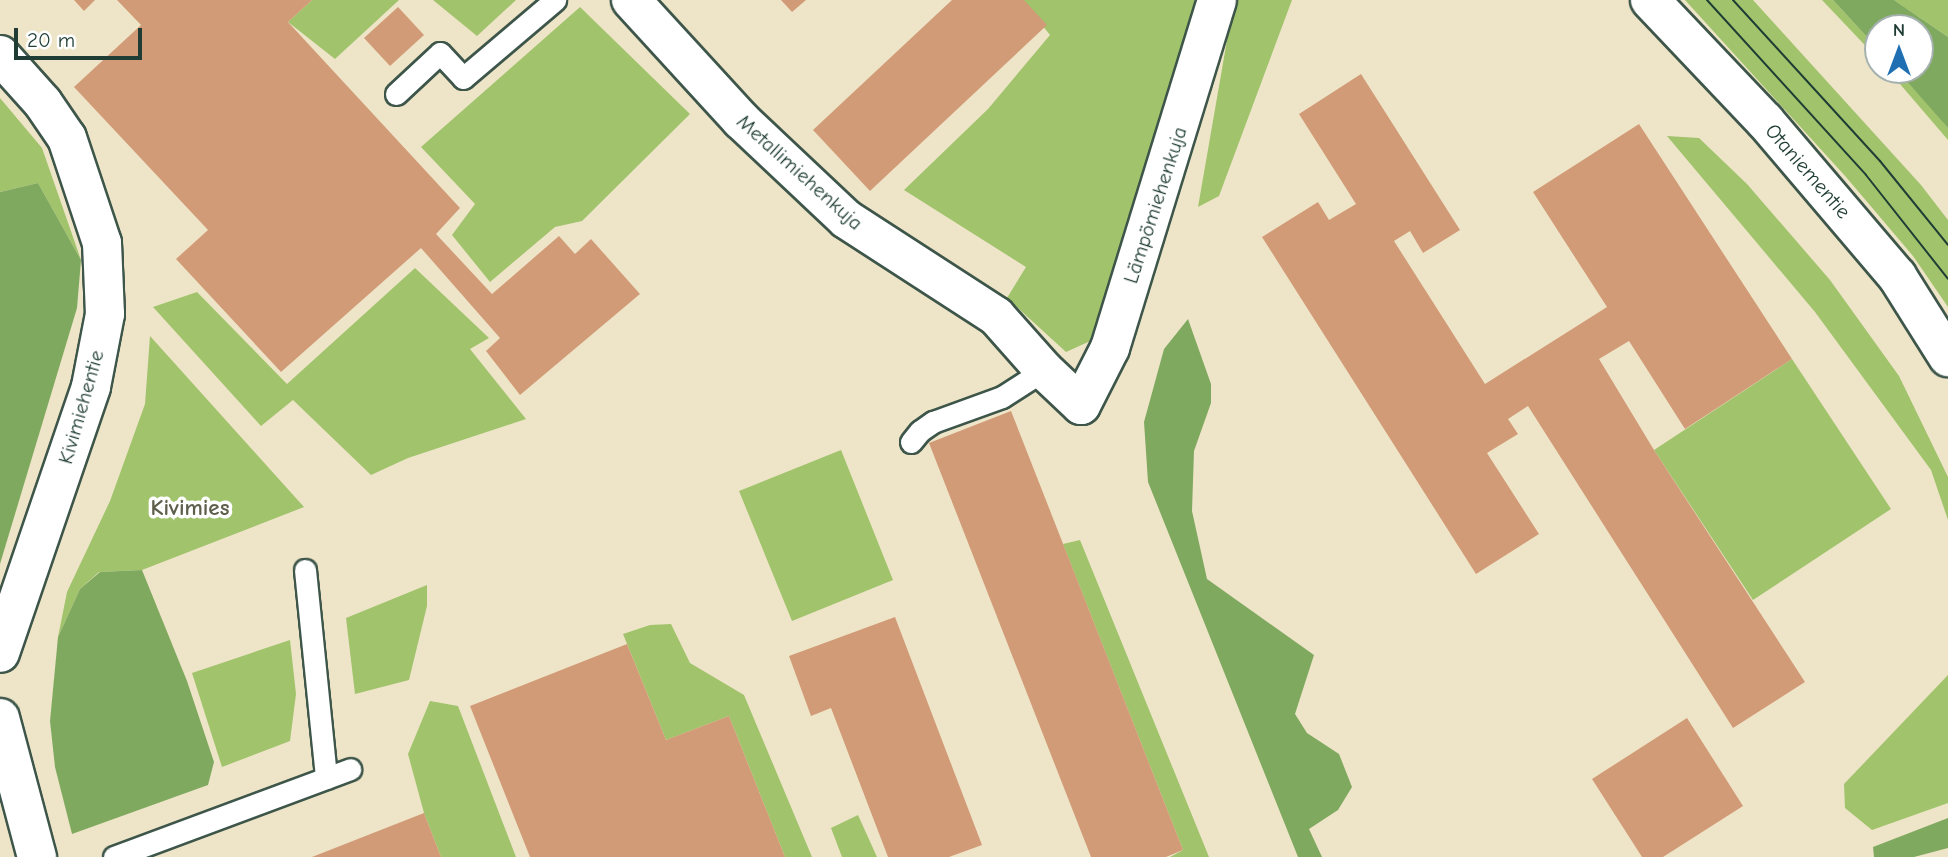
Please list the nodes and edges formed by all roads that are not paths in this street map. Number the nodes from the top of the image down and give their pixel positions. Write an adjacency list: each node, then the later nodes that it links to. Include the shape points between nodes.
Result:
1 (555, 0): 6 (lane, via 463,78 440,53)
2 (631, 0): 8 (street, Metallimiehenkuja, via 741,120 846,219 996,316)
3 (1217, 0): 9 (street, Lämpömiehenkuja, via 1110,348)
4 (1650, 0): 7 (street, Otaniementie, via 1765,121 1897,276)
5 (0, 55): 12 (street, Kivimiehentie, via 67,138 102,243 105,314 91,387)
6 (396, 94)
7 (1948, 357)
8 (1045, 370): 9 (street, Metallimiehenkuja); 10 (lane, via 1002,397 933,422)
9 (1081, 405)
10 (911, 442)
11 (305, 570): 15 (lane)
12 (0, 653)
13 (0, 718): 16 (street)
14 (350, 769): 15 (lane)
15 (326, 778): 17 (lane)
16 (37, 857)
17 (114, 857)

